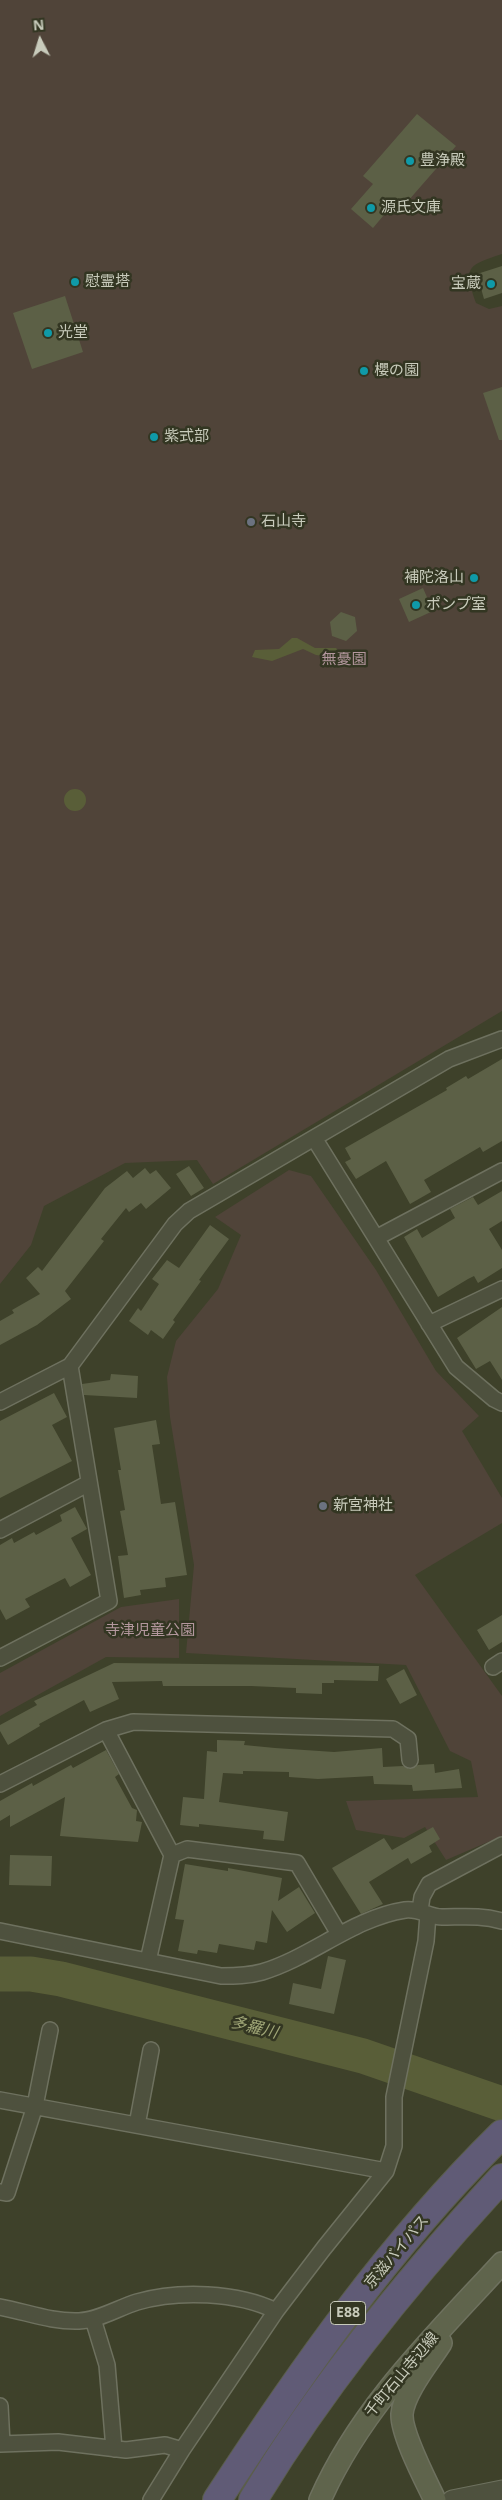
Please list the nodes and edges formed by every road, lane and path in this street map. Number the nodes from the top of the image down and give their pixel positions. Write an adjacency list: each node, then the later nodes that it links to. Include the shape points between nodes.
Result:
1 (502, 1039): 2 (street, via 449,1059)
2 (314, 1138): 4 (street); 7 (street, via 189,1211 175,1224)
3 (502, 1171): 4 (street)
4 (376, 1238): 6 (street)
5 (502, 1289): 6 (street)
6 (429, 1324): 9 (street, via 456,1367)
7 (70, 1366): 8 (street); 10 (street)
8 (0, 1402)
9 (502, 1403)
10 (89, 1483): 11 (street); 12 (street, via 109,1600)
11 (0, 1530)
12 (0, 1658)
13 (106, 1730): 14 (street, via 132,1722 393,1729 408,1739); 15 (street); 17 (street)
14 (410, 1760)
15 (0, 1784)
16 (502, 1845): 18 (street, via 429,1884 422,1897)
17 (172, 1855): 21 (street, via 188,1849 297,1863); 22 (street)
18 (424, 1912): 19 (street, via 439,1917 480,1916); 21 (street, via 406,1910 388,1914); 29 (street, via 426,1941 396,2089 394,2146)
19 (502, 1920)
20 (0, 1931): 22 (street)
21 (339, 1934): 22 (street, via 263,1972 243,1976 221,1976)
22 (148, 1961)
23 (50, 2030): 26 (street)
24 (151, 2050): 27 (street)
25 (0, 2100): 26 (street)
26 (35, 2106): 27 (street); 31 (street, via 6,2193)
27 (137, 2125): 29 (street)
28 (499, 2137): 44 (highway, 京滋バイパス / E88, via 373,2280 304,2370)
29 (386, 2171): 35 (street)
30 (502, 2178): 42 (highway, 京滋バイパス / E88, via 401,2293 333,2381)
31 (0, 2192)
32 (502, 2263): 33 (main road, 千町石山寺辺線)
33 (467, 2300): 45 (main road, 千町石山寺辺線, via 396,2377 367,2416 340,2459); 46 (main road, via 410,2392 402,2413 402,2424)
34 (0, 2307): 36 (street, via 52,2320)
35 (276, 2311): 36 (street, via 238,2298 159,2297); 40 (street)
36 (93, 2319): 39 (street, via 107,2365)
37 (0, 2406): 38 (street)
38 (1, 2444): 39 (street, via 58,2442)
39 (114, 2449): 40 (street, via 165,2445)
40 (182, 2450): 43 (street)
41 (502, 2490): 47 (street)
42 (255, 2496)
43 (151, 2500)
44 (217, 2500)
45 (320, 2500)
46 (435, 2500)
47 (452, 2500)

